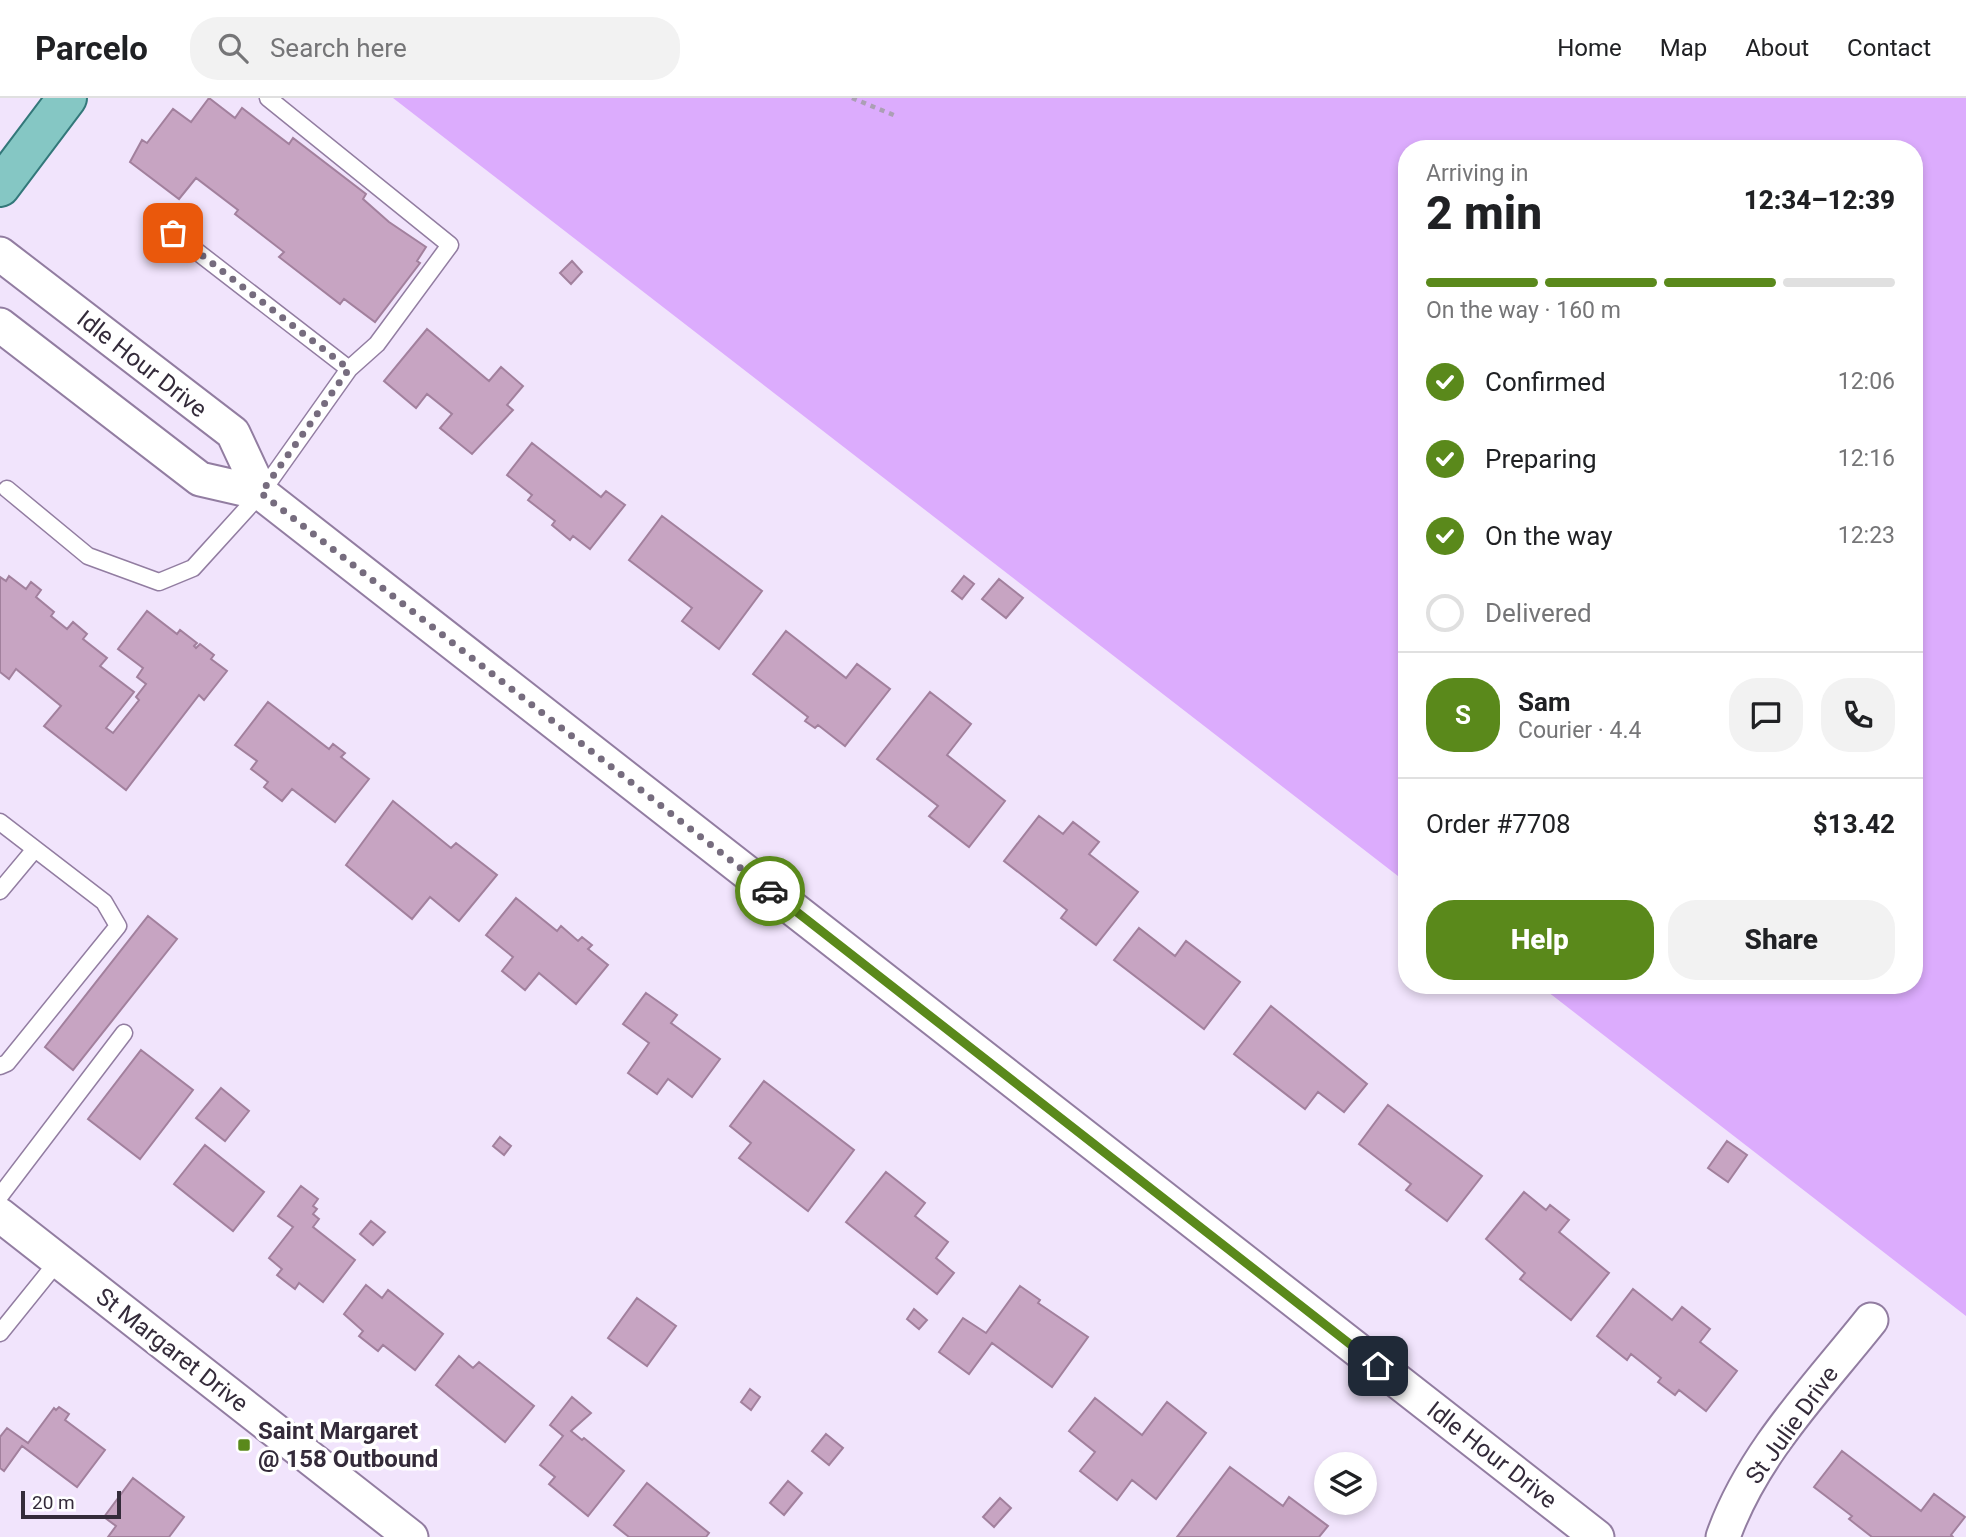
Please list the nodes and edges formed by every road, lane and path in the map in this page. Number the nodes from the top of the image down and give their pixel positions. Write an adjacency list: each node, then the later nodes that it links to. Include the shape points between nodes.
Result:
1 (67, 98): 5 (main road)
2 (268, 98): 9 (lane, via 450,245 377,344)
3 (852, 98): 4 (path)
4 (896, 116)
5 (0, 187)
6 (173, 233): 9 (lane)
7 (0, 254): 11 (street, Idle Hour Drive, via 233,433)
8 (0, 325): 11 (street, Idle Hour Drive, via 200,479)
9 (349, 369): 11 (lane)
10 (7, 489): 11 (lane, via 88,556 159,582 193,568)
11 (261, 493): 23 (street, Idle Hour Drive)
12 (0, 822): 13 (lane)
13 (34, 849): 14 (lane); 16 (lane, via 104,902 118,926)
14 (0, 891)
15 (124, 1033): 17 (lane)
16 (0, 1066)
17 (0, 1196)
18 (0, 1215): 19 (street, St Margaret Drive)
19 (58, 1261): 21 (lane); 22 (street, St Margaret Drive)
20 (1871, 1320): 24 (street, St Julie Drive, via 1773,1444 1748,1482)
21 (0, 1333)
22 (411, 1537)
23 (1597, 1537)
24 (1723, 1537)

